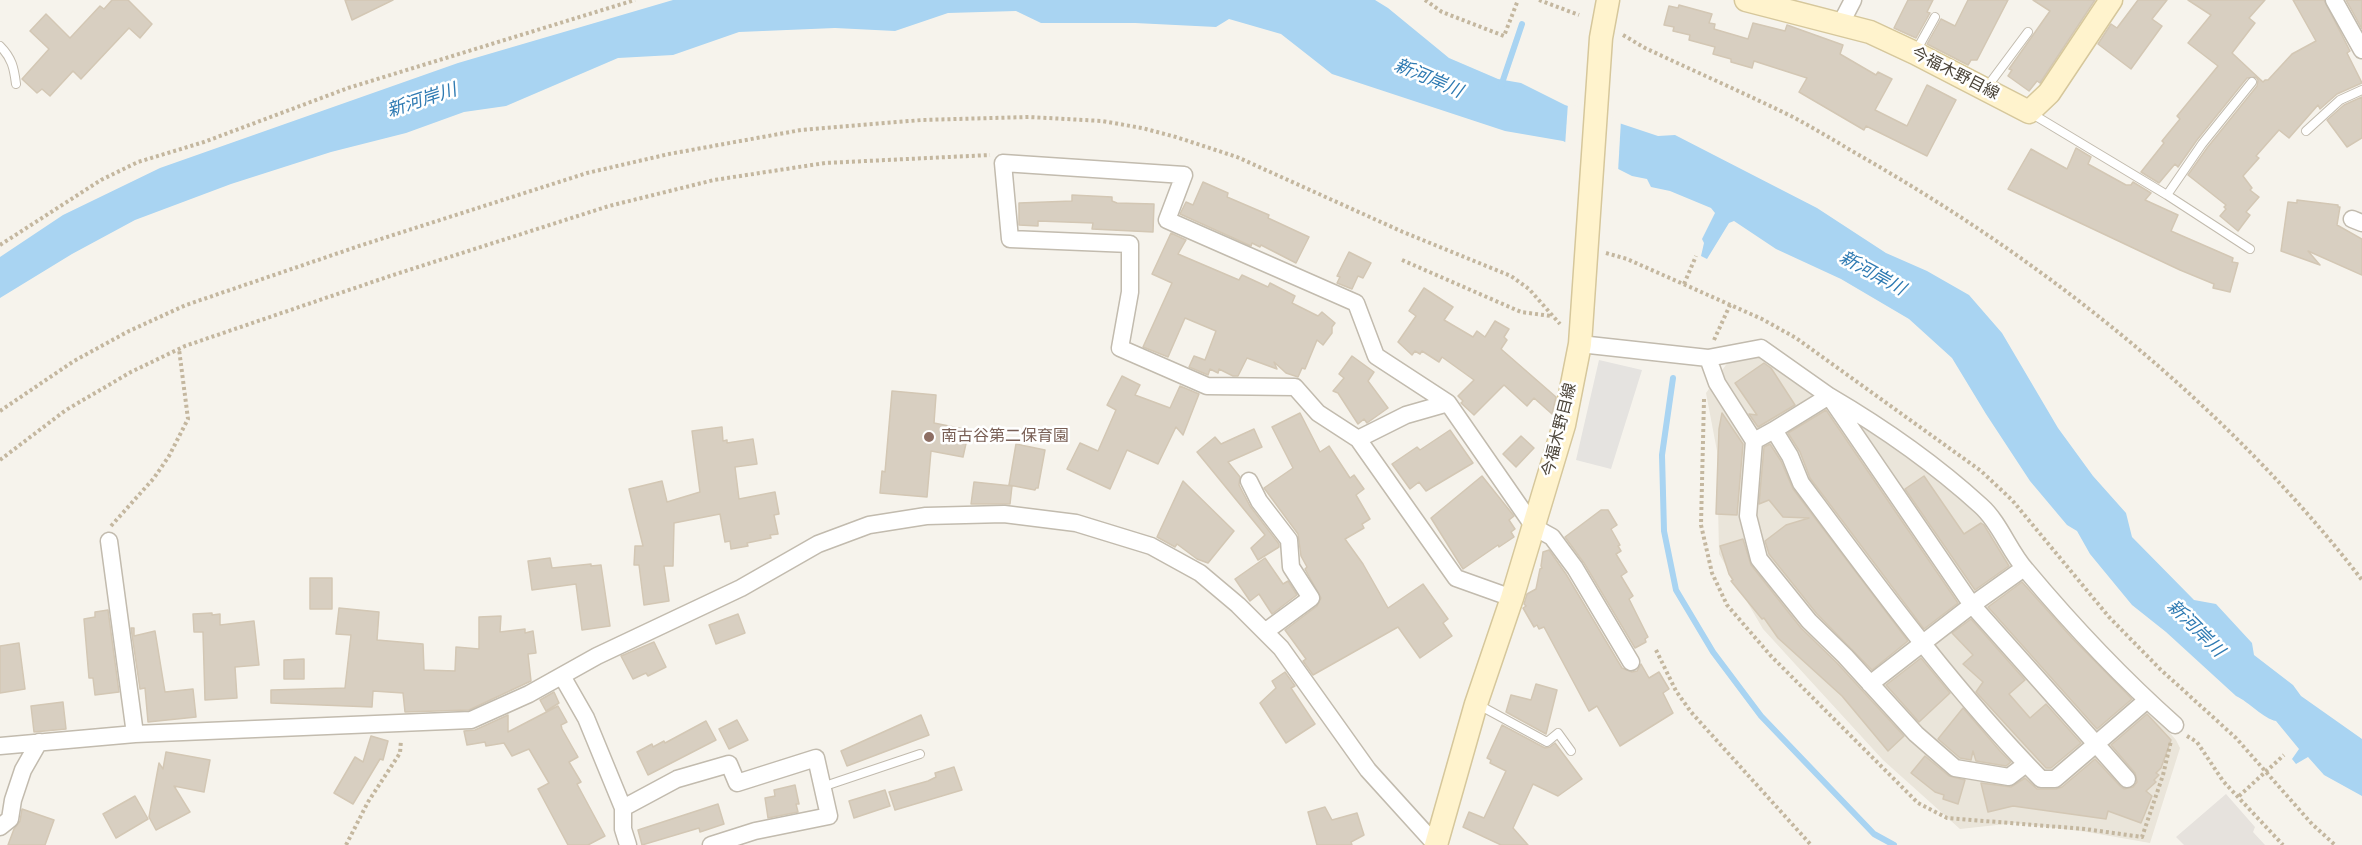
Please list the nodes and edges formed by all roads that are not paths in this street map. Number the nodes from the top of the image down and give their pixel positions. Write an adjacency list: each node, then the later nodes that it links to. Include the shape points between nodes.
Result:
1 (1608, 0): 20 (main road, 今福木野目線, via 1600,38)
2 (1746, 0): 7 (main road, 今福木野目線)
3 (1853, 0): 7 (street)
4 (2111, 0): 16 (main road, via 2049,93)
5 (2334, 0): 9 (street)
6 (1935, 16): 11 (lane)
7 (1840, 25): 11 (main road, 今福木野目線, via 1870,32)
8 (2028, 32): 14 (lane)
9 (2360, 43)
10 (0, 46): 13 (lane, via 9,55)
11 (1915, 52): 14 (main road, 今福木野目線)
12 (2252, 82): 18 (lane)
13 (16, 84)
14 (1986, 88): 16 (main road, 今福木野目線)
15 (2362, 90): 17 (lane, via 2340,100)
16 (2029, 112): 18 (lane)
17 (2306, 131)
18 (2167, 195): 19 (lane)
19 (2250, 249)
20 (1580, 344): 21 (street); 28 (main road, 今福木野目線, via 1564,425)
21 (1710, 352): 22 (street, via 1761,348); 26 (street, via 1717,383)
22 (1829, 396): 24 (street); 30 (street, via 1924,460 1983,508); 32 (street)
23 (1448, 403): 25 (street, via 1406,415); 25 (street, via 1376,356 1356,303 1167,220 1184,175 1003,163 1010,239 1130,244 1130,292 1120,348 1207,386 1295,387 1318,413); 28 (street)
24 (1774, 430): 26 (street); 34 (street, via 1801,483)
25 (1358, 439): 31 (street, via 1456,578)
26 (1754, 441): 37 (street, via 1748,516 1759,560 1809,621)
27 (1250, 481): 33 (street, via 1259,501 1289,540 1291,567 1311,598)
28 (1534, 527): 31 (main road, 今福木野目線); 35 (street, via 1552,537 1575,568)
29 (109, 541): 41 (street)
30 (2024, 568): 32 (street); 38 (street)
31 (1512, 598): 39 (main road, 今福木野目線)
32 (1972, 605): 34 (street); 43 (street)
33 (1266, 631): 36 (street, via 1200,573 1151,546 1076,523 1004,514 926,516 869,525 818,544 741,588); 54 (street, via 1368,770)
34 (1921, 644): 37 (street); 47 (street)
35 (1631, 662)
36 (562, 676): 41 (street, via 471,720); 50 (street, via 586,718)
37 (1870, 684): 47 (street, via 1916,734 1955,768 2009,777)
38 (2147, 700): 40 (street); 43 (street)
39 (1476, 704): 45 (lane, via 1547,742 1558,733); 54 (main road, 今福木野目線)
40 (2179, 729)
41 (135, 734): 42 (street)
42 (39, 742): 44 (street); 51 (street, via 23,771 10,819)
43 (2096, 744): 47 (street, via 2055,779 2041,780); 48 (street)
44 (0, 746)
45 (1571, 751)
46 (920, 754): 49 (lane)
47 (2026, 764)
48 (2127, 779)
49 (822, 787): 50 (street, via 816,758 737,783 729,764 677,779); 53 (street, via 829,816 755,831)
50 (623, 807): 52 (street)
51 (0, 827)
52 (628, 845)
53 (711, 845)
54 (1436, 845)

